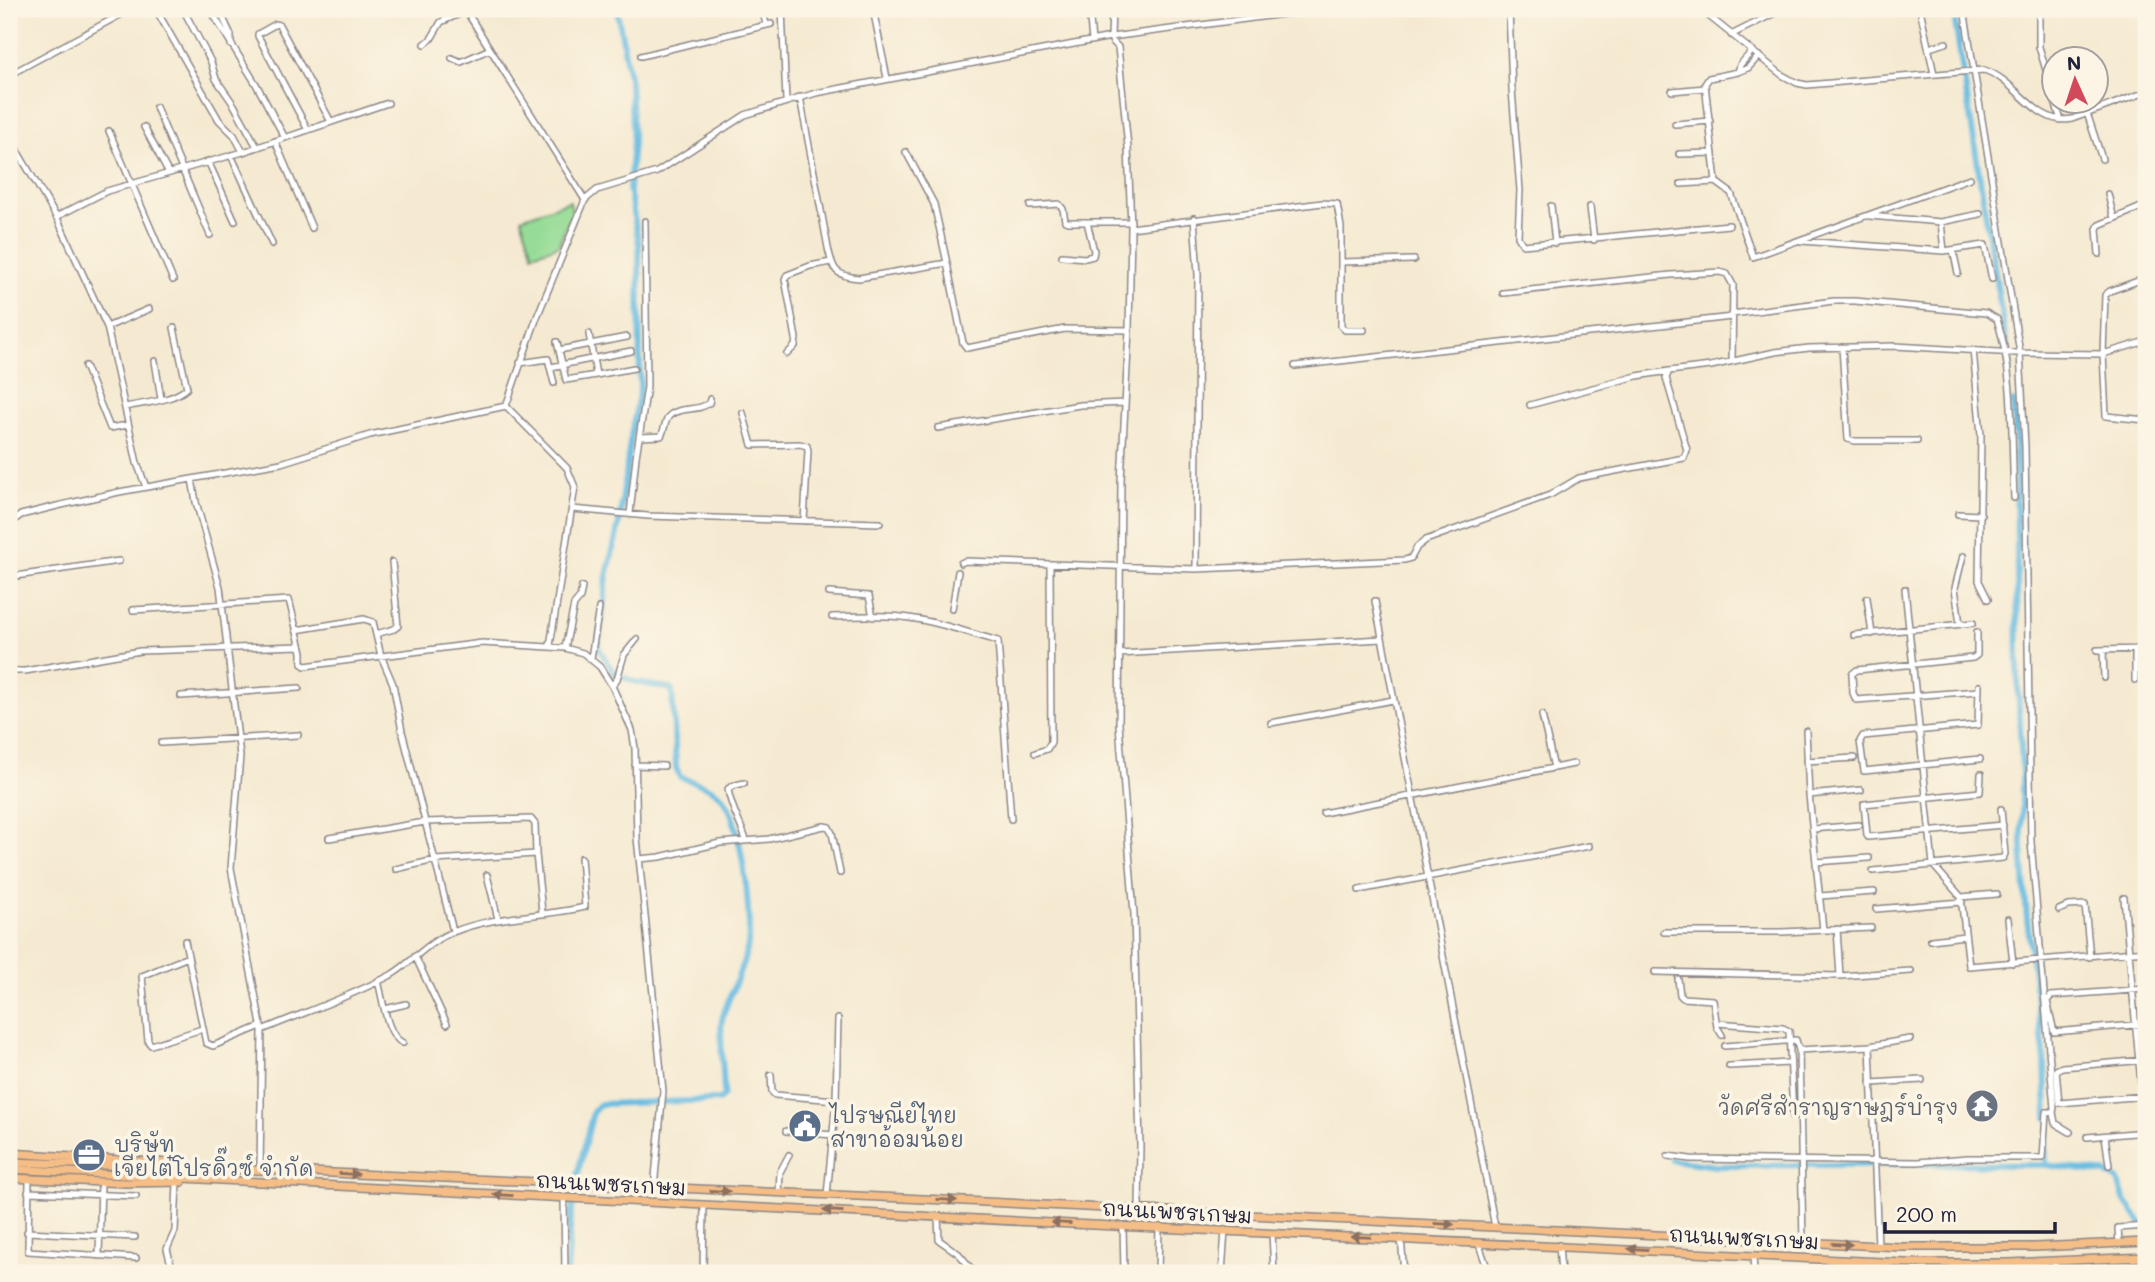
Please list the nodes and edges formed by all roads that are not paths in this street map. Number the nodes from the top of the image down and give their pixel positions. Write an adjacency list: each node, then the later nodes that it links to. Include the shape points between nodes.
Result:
1 (131, 9): 36 (street)
2 (183, 9): 59 (street, via 216,79)
3 (210, 9): 25 (street)
4 (219, 9): 25 (street)
5 (762, 9): 30 (street, via 768,24)
6 (782, 9): 41 (street)
7 (873, 9): 37 (street)
8 (1089, 9): 22 (street)
9 (1112, 9): 21 (street)
10 (1322, 9): 18 (street)
11 (1509, 9): 94 (street, via 1520,190 1518,236 1527,247)
12 (1700, 9): 20 (street)
13 (1783, 9): 20 (street)
14 (1920, 9): 27 (street)
15 (1964, 9): 33 (street)
16 (2039, 9): 26 (street)
17 (466, 10): 24 (street, via 441,22); 28 (street)
18 (1270, 12): 21 (street)
19 (158, 13): 60 (street, via 219,120)
20 (1731, 35): 29 (street)
21 (1114, 38): 22 (street); 88 (street, via 1128,147)
22 (1092, 41): 37 (street)
23 (1946, 43): 27 (street)
24 (425, 44)
25 (231, 45): 57 (street)
26 (2039, 46)
27 (1929, 48): 35 (street)
28 (490, 49): 32 (street, via 461,62); 74 (street)
29 (1752, 51): 31 (street); 34 (street)
30 (641, 56)
31 (1759, 56): 34 (street); 35 (street, via 1782,75 1808,85)
32 (452, 58)
33 (1969, 70): 35 (street); 49 (street, via 1996,75 2041,112); 125 (street)
34 (1738, 72): 38 (street, via 1709,78)
35 (1934, 74)
36 (9, 75)
37 (887, 78): 42 (street)
38 (1705, 88): 39 (street); 50 (street)
39 (1672, 91)
40 (2146, 94): 44 (street)
41 (786, 101): 42 (street); 74 (street, via 745,115 657,172 597,190)
42 (800, 102): 101 (street)
43 (388, 103): 51 (street)
44 (2110, 106)
45 (156, 107): 67 (street)
46 (2060, 116): 49 (street)
47 (2076, 116): 49 (street)
48 (2088, 116): 65 (street)
49 (2061, 120)
50 (1710, 121): 52 (street); 62 (street)
51 (331, 122): 54 (street); 54 (street, via 276,24 258,36)
52 (1675, 124)
53 (144, 127): 68 (street)
54 (308, 130): 57 (street)
55 (109, 131): 71 (street)
56 (9, 137): 81 (street)
57 (285, 138): 58 (street)
58 (275, 141): 59 (street); 90 (street)
59 (257, 147): 60 (street)
60 (243, 152): 64 (street)
61 (906, 152): 102 (street, via 934,204)
62 (1713, 153): 63 (street); 70 (street)
63 (1679, 154)
64 (231, 155): 66 (street); 95 (street)
65 (2102, 159)
66 (208, 161): 67 (street); 85 (street)
67 (181, 168): 68 (street); 91 (street)
68 (168, 172): 71 (street)
69 (1970, 178): 80 (street)
70 (1716, 182): 72 (street); 93 (street, via 1731,192 1754,257)
71 (131, 184): 81 (street, via 97,194); 107 (street)
72 (1681, 184)
73 (2108, 194): 83 (street)
74 (585, 200): 131 (street)
75 (2146, 205): 83 (street)
76 (1030, 206): 86 (street, via 1059,204 1065,220)
77 (1551, 206): 94 (street)
78 (1590, 207): 92 (street)
79 (1980, 214): 87 (street)
80 (1866, 216): 87 (street); 93 (street)
81 (56, 217): 111 (street)
82 (1194, 218): 88 (street); 103 (street, via 1338,204); 168 (street, via 1198,274)
83 (2114, 219): 98 (street, via 2097,227)
84 (645, 220): 150 (street, via 647,387)
85 (234, 221)
86 (1087, 222): 88 (street); 99 (street, via 1093,256)
87 (1941, 222): 97 (street)
88 (1131, 225): 113 (street)
89 (1730, 225): 92 (street)
90 (312, 228)
91 (210, 235)
92 (1594, 240): 94 (street)
93 (1798, 241): 97 (street)
94 (1555, 243)
95 (272, 244)
96 (1953, 250): 97 (street); 104 (street); 106 (street, via 1985,245)
97 (1944, 251)
98 (2099, 254)
99 (1062, 256)
100 (1414, 260): 103 (street)
101 (831, 262): 102 (street, via 845,277 859,278); 126 (street, via 810,266 785,279 796,338)
102 (947, 262): 113 (street, via 967,348 1066,329)
103 (1340, 262): 114 (street, via 1341,326)
104 (1958, 273)
105 (2146, 278): 127 (street, via 2107,292)
106 (1992, 279)
107 (173, 280)
108 (1503, 293): 110 (street, via 1712,271 1731,279)
109 (149, 309): 111 (street)
110 (1732, 315): 124 (street, via 1834,301 1986,313 1997,319); 130 (street); 134 (street)
111 (106, 324): 145 (street)
112 (174, 328): 140 (street, via 187,388)
113 (1129, 330): 142 (street)
114 (1364, 330)
115 (589, 334): 119 (street)
116 (627, 337): 119 (street)
117 (2146, 341): 127 (street)
118 (557, 342): 121 (street)
119 (590, 344): 121 (street); 128 (street)
120 (1842, 347): 122 (street); 130 (street); 151 (street, via 1848,439)
121 (559, 350): 133 (street)
122 (1973, 350): 124 (street); 158 (street, via 1981,435)
123 (631, 351): 128 (street)
124 (2007, 353): 125 (street); 154 (street)
125 (2018, 353): 127 (street); 281 (street, via 2025,446 2031,842)
126 (787, 354)
127 (2104, 354): 147 (street, via 2106,416)
128 (592, 359): 133 (street); 138 (street)
129 (155, 361): 140 (street)
130 (1732, 361): 137 (street)
131 (520, 363): 135 (street, via 546,358); 144 (street)
132 (85, 366): 148 (street, via 110,428)
133 (562, 366): 135 (street); 138 (street, via 568,381)
134 (1295, 366)
135 (551, 368): 139 (street)
136 (634, 368): 138 (street)
137 (1669, 371): 143 (street); 168 (street, via 1666,378 1687,450 1684,458 1579,478 1550,495 1426,540 1405,560)
138 (596, 375)
139 (554, 383)
140 (161, 399): 145 (street)
141 (710, 399): 150 (street, via 703,408 672,414 661,436)
142 (1124, 403): 149 (street, via 1080,405); 167 (street)
143 (1530, 405)
144 (506, 406): 152 (street, via 370,435 281,463); 155 (street, via 571,475 575,491)
145 (125, 407): 148 (street)
146 (743, 413): 159 (street, via 752,445 800,444 808,448)
147 (2146, 420)
148 (128, 425): 153 (street)
149 (938, 428)
150 (640, 437): 156 (street)
151 (1917, 441)
152 (192, 479): 153 (street); 177 (street)
153 (146, 487): 161 (street, via 21,515)
154 (2014, 498)
155 (572, 509): 156 (street); 194 (street)
156 (629, 514): 159 (street)
157 (1958, 514): 158 (street)
158 (1981, 515): 175 (street, via 1979,581)
159 (804, 521): 160 (street)
160 (880, 523)
161 (9, 524)
162 (1963, 556): 183 (street, via 1955,588)
163 (119, 561): 170 (street)
164 (392, 562): 188 (street, via 398,626)
165 (961, 564): 166 (street)
166 (1050, 564): 167 (street); 219 (street, via 1051,742)
167 (1121, 566): 168 (street); 199 (street)
168 (1196, 569)
169 (958, 572): 184 (street)
170 (9, 577)
171 (582, 587): 196 (street)
172 (1905, 589): 186 (street)
173 (829, 593): 181 (street, via 869,596)
174 (1867, 597): 189 (street)
175 (1988, 599)
176 (1375, 601): 192 (street)
177 (222, 604): 179 (street); 185 (street, via 289,600); 195 (street)
178 (599, 608): 201 (street)
179 (133, 610)
180 (832, 617): 181 (street)
181 (873, 617): 184 (street)
182 (1973, 622): 183 (street)
183 (1960, 624): 186 (street)
184 (951, 626): 236 (street, via 1000,642)
185 (296, 629): 188 (street, via 364,619 373,622); 193 (street)
186 (1909, 630): 189 (street); 202 (street)
187 (1978, 632): 202 (street, via 1973,658)
188 (376, 634): 200 (street)
189 (1872, 634): 190 (street)
190 (1854, 635)
191 (638, 639): 206 (street, via 624,655)
192 (1382, 639): 199 (street); 211 (street)
193 (300, 646): 195 (street); 200 (street, via 305,666)
194 (550, 646): 196 (street); 200 (street, via 482,643)
195 (227, 648): 203 (street, via 141,651 25,671); 208 (street)
196 (565, 648): 201 (street)
197 (2135, 649): 198 (street); 204 (street, via 2100,650); 205 (street)
198 (2146, 649)
199 (1119, 654): 346 (street, via 1120,745 1137,992)
200 (381, 656): 237 (street, via 393,684)
201 (591, 658): 206 (street)
202 (1912, 664): 210 (street); 210 (street, via 1854,671 1853,693 1861,701)
203 (9, 666)
204 (2104, 678)
205 (2135, 680)
206 (612, 686): 224 (street, via 632,730)
207 (299, 688): 208 (street)
208 (232, 693): 209 (street); 217 (street)
209 (181, 696)
210 (1916, 697): 215 (street); 215 (street, via 1979,688 1978,725)
211 (1394, 699): 213 (street); 232 (street)
212 (1542, 715): 227 (street)
213 (1271, 723)
214 (1806, 731): 222 (street)
215 (1919, 731): 225 (street); 225 (street, via 1863,736 1863,770)
216 (298, 735): 217 (street)
217 (238, 738): 218 (street); 297 (street, via 231,868)
218 (161, 743)
219 (1035, 752)
220 (1853, 758): 222 (street)
221 (1980, 760): 225 (street)
222 (1807, 761): 231 (street)
223 (1574, 764): 227 (street)
224 (635, 765): 226 (street); 248 (street)
225 (1923, 765): 233 (street)
226 (664, 766)
227 (1553, 768): 232 (street)
228 (1981, 774): 233 (street, via 1980,792)
229 (744, 783): 243 (street, via 732,786 729,796)
230 (1861, 790): 231 (street)
231 (1809, 795): 240 (street)
232 (1412, 797): 235 (street); 256 (street)
233 (1926, 798): 241 (street); 241 (street, via 1864,804 1865,817 1868,837)
234 (2001, 809): 239 (street)
235 (1323, 813)
236 (1011, 819)
237 (425, 822): 242 (street); 245 (street, via 531,819); 249 (street)
238 (1859, 825): 240 (street)
239 (2003, 825): 241 (street); 251 (street, via 2003,858)
240 (1812, 829): 250 (street)
241 (1929, 832): 251 (street)
242 (329, 838)
243 (744, 840): 248 (street); 254 (street, via 829,827)
244 (1590, 846): 256 (street)
245 (536, 854): 249 (street); 265 (street)
246 (581, 858): 265 (street, via 585,906)
247 (1869, 858): 250 (street)
248 (639, 859): 338 (street, via 662,1076)
249 (435, 860): 252 (street); 271 (street)
250 (1816, 862): 260 (street)
251 (1933, 865): 253 (street); 262 (street)
252 (397, 869)
253 (1873, 871)
254 (840, 873)
255 (486, 875): 266 (street)
256 (1428, 878): 257 (street); 351 (street)
257 (1359, 890)
258 (1874, 892): 260 (street)
259 (1997, 894): 262 (street)
260 (1820, 896): 270 (street)
261 (2124, 898): 277 (street)
262 (1961, 900): 263 (street); 273 (street)
263 (1876, 909)
264 (2059, 910): 280 (street, via 2085,905)
265 (542, 912): 266 (street)
266 (498, 919): 271 (street)
267 (2008, 919): 282 (street)
268 (1871, 928): 269 (street)
269 (1836, 929): 270 (street); 285 (street)
270 (1823, 930): 272 (street)
271 (453, 932): 278 (street)
272 (1664, 932)
273 (1965, 936): 274 (street); 282 (street, via 1969,966)
274 (1931, 940)
275 (185, 941): 279 (street)
276 (2146, 951): 277 (street)
277 (2128, 953): 280 (street); 289 (street)
278 (415, 956): 287 (street); 294 (street)
279 (188, 957): 298 (street); 298 (street, via 142,975 148,1041 151,1045)
280 (2090, 957): 281 (street)
281 (2040, 961): 282 (street); 314 (street)
282 (2013, 963)
283 (1911, 971): 285 (street)
284 (1655, 972): 285 (street)
285 (1840, 976)
286 (1678, 979): 293 (street, via 1683,998 1713,1000)
287 (378, 981): 291 (street); 297 (street)
288 (2146, 989): 289 (street)
289 (2132, 990): 296 (street); 296 (street, via 2051,996 2048,1001 2054,1032)
290 (406, 1004): 291 (street)
291 (385, 1009): 302 (street, via 394,1038)
292 (838, 1019): 313 (street)
293 (1717, 1023): 299 (street); 301 (street, via 1785,1028)
294 (447, 1024)
295 (2146, 1024): 296 (street)
296 (2135, 1025): 306 (street)
297 (261, 1028): 298 (street, via 213,1046 206,1043); 332 (street)
298 (202, 1029)
299 (1722, 1035)
300 (1910, 1039): 304 (street)
301 (1791, 1040): 303 (street); 305 (street, via 1798,1041); 307 (street)
302 (403, 1043)
303 (1726, 1046)
304 (1870, 1046): 305 (street); 311 (street)
305 (1799, 1050): 327 (street)
306 (2143, 1061): 312 (street); 312 (street, via 2056,1070 2057,1101 2062,1103)
307 (1791, 1063): 308 (street); 315 (street)
308 (1729, 1066)
309 (771, 1075): 313 (street, via 775,1095)
310 (1922, 1080): 311 (street)
311 (1871, 1083): 328 (street)
312 (2144, 1097): 318 (street)
313 (836, 1100): 319 (street)
314 (2050, 1112): 317 (street, via 2054,1123); 328 (street, via 2041,1159)
315 (1793, 1116)
316 (786, 1131): 319 (street)
317 (2070, 1132)
318 (2146, 1132): 320 (street); 322 (street)
319 (833, 1135): 342 (street)
320 (2105, 1136): 321 (street); 329 (street)
321 (2087, 1138)
322 (2146, 1138)
323 (9, 1153): 330 (main road, ถนนเพชรเกษม)
324 (789, 1155): 340 (street, via 780,1172)
325 (1668, 1156): 327 (street)
326 (9, 1162): 330 (main road, ถนนเพชรเกษม)
327 (1802, 1163): 328 (street); 359 (street)
328 (1874, 1164): 363 (street)
329 (2109, 1165)
330 (208, 1168): 332 (main road, ถนนเพชรเกษม)
331 (9, 1169): 335 (main road, ถนนเพชรเกษม)
332 (260, 1170): 338 (main road, ถนนเพชรเกษม, one-way to 338)
333 (9, 1178): 334 (main road, ถนนเพชรเกษม)
334 (29, 1179): 336 (main road, ถนนเพชรเกษม); 339 (street)
335 (207, 1179): 337 (main road, ถนนเพชรเกษม); 344 (main road, ถนนเพชรเกษม, one-way to 335)
336 (101, 1182): 337 (main road, ถนนเพชรเกษม); 341 (street)
337 (177, 1182): 375 (street, via 174,1231 167,1249)
338 (654, 1188): 340 (main road, ถนนเพชรเกษม, one-way to 340)
339 (28, 1192): 341 (street); 353 (street)
340 (779, 1193): 342 (main road, ถนนเพชรเกษม)
341 (100, 1195): 343 (street); 355 (street)
342 (827, 1195): 346 (main road, ถนนเพชรเกษม, one-way to 346)
343 (136, 1196)
344 (571, 1199): 345 (main road, ถนนเพชรเกษม); 377 (street)
345 (704, 1205): 347 (main road, ถนนเพชรเกษม, one-way to 345); 378 (street)
346 (1139, 1210): 351 (main road, ถนนเพชรเกษม, one-way to 351)
347 (938, 1216): 348 (main road, ถนนเพชรเกษม, one-way to 347); 379 (street, via 939,1240)
348 (1123, 1225): 350 (main road, ถนนเพชรเกษม); 380 (street)
349 (2146, 1226): 361 (street, via 2119,1228)
350 (1159, 1227): 352 (main road, ถนนเพชรเกษม); 381 (street)
351 (1495, 1227): 359 (main road, ถนนเพชรเกษม)
352 (1225, 1230): 354 (main road, ถนนเพชรเกษม); 382 (street)
353 (27, 1233): 355 (street); 368 (street, via 27,1248 32,1252)
354 (1272, 1233): 357 (main road, ถนนเพชรเกษม, one-way to 354); 383 (street)
355 (99, 1236): 356 (street); 368 (street)
356 (135, 1237)
357 (1401, 1238): 358 (main road, ถนนเพชรเกษม); 384 (street)
358 (1478, 1242): 362 (main road, ถนนเพชรเกษม); 385 (street)
359 (1803, 1242): 363 (main road, ถนนเพชรเกษม, one-way to 363)
360 (2146, 1242): 361 (main road, ถนนเพชรเกษม)
361 (2119, 1244): 365 (main road, ถนนเพชรเกษม)
362 (1559, 1245): 367 (main road, ถนนเพชรเกษม, one-way to 362); 386 (street)
363 (1878, 1246): 366 (main road, ถนนเพชรเกษม)
364 (2008, 1247): 365 (main road, ถนนเพชรเกษม); 366 (main road, ถนนเพชรเกษม); 374 (main road)
365 (2035, 1247): 372 (main road)
366 (1945, 1248): 373 (main road)
367 (1753, 1255): 373 (main road, ถนนเพชรเกษม, via 1906,1267); 387 (street)
368 (99, 1256): 370 (street)
369 (2146, 1257): 371 (main road, ถนนเพชรเกษม)
370 (136, 1258)
371 (2054, 1261): 372 (main road, ถนนเพชรเกษม); 388 (street)
372 (2036, 1262): 374 (main road, ถนนเพชรเกษม)
373 (1947, 1263): 374 (main road, ถนนเพชรเกษม)
374 (2009, 1263): 376 (street)
375 (173, 1272)
376 (2010, 1272)
377 (565, 1273)
378 (703, 1273)
379 (975, 1273)
380 (1124, 1273)
381 (1158, 1273)
382 (1223, 1273)
383 (1274, 1273)
384 (1404, 1273)
385 (1489, 1273)
386 (1561, 1273)
387 (1754, 1273)
388 (2056, 1273)

